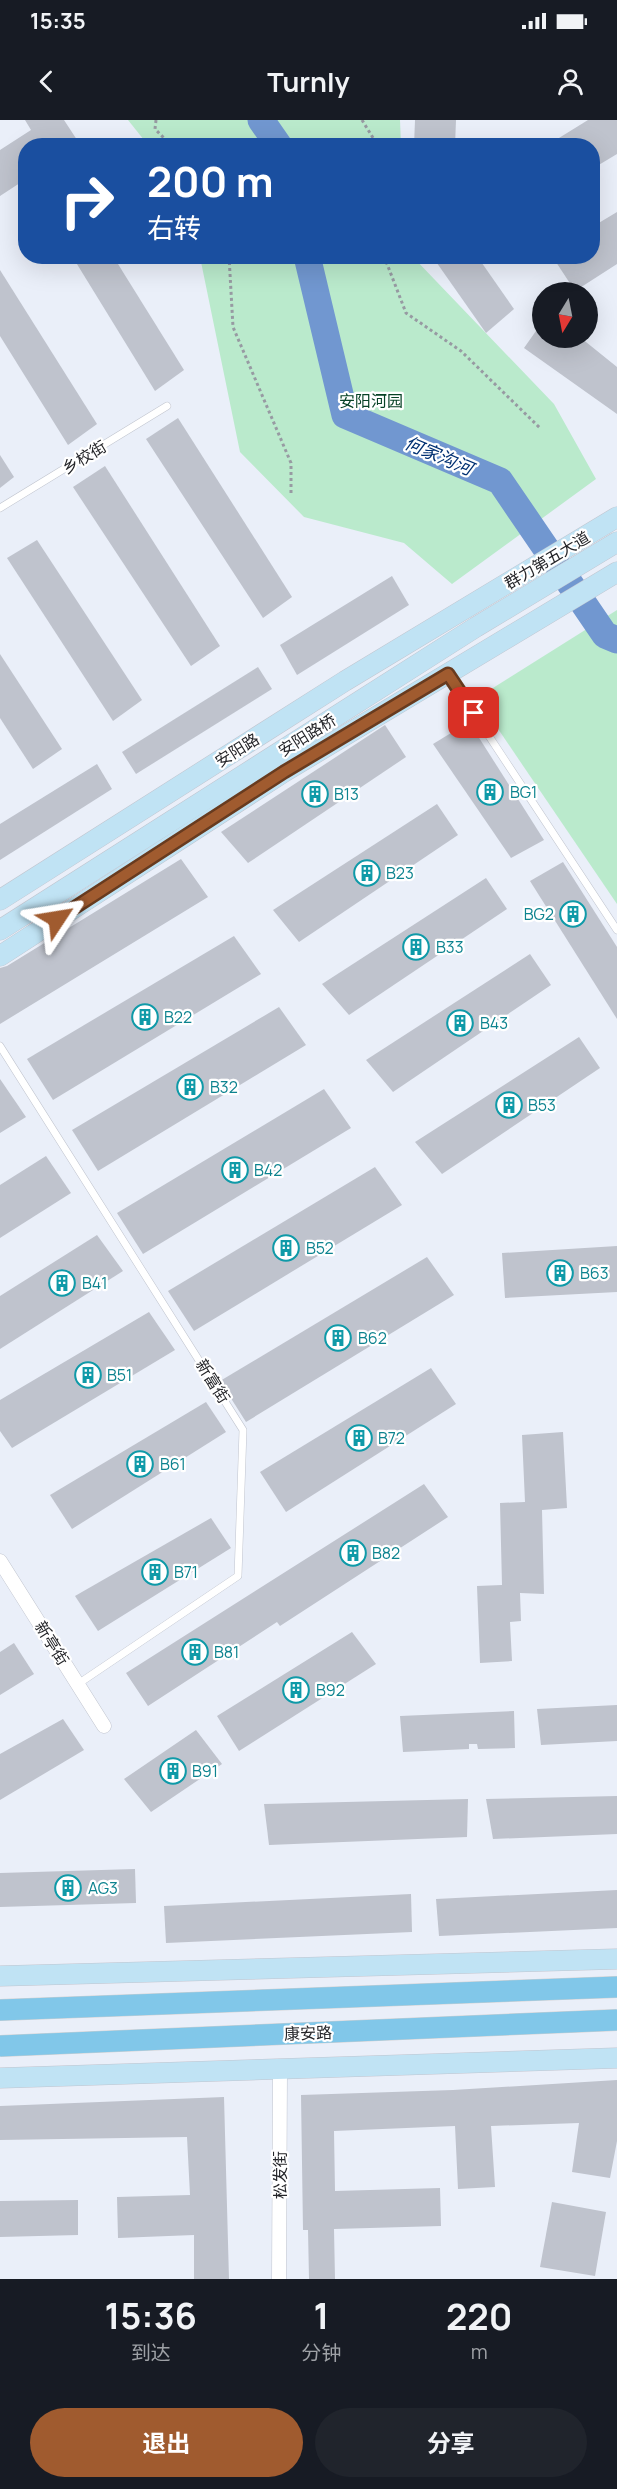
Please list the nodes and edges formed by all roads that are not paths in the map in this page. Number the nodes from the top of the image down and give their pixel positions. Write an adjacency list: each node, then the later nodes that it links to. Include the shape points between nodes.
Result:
1 (167, 406): 2 (lane, 乡校街)
2 (0, 508)
3 (617, 517): 6 (main road, 群力第五大道)
4 (617, 542): 9 (main road, 安阳路桥, via 476,627)
5 (617, 572): 7 (main road)
6 (477, 603): 8 (main road, 安阳路, via 345,681)
7 (448, 674): 10 (lane); 11 (main road, via 284,772)
8 (0, 900)
9 (0, 930)
10 (617, 930)
11 (0, 956)
12 (0, 1046): 14 (lane, 新富街, via 243,1430 238,1576)
13 (0, 1561): 14 (street, 新亭街)
14 (78, 1684): 15 (street, 新亭街)
15 (104, 1726)
16 (617, 1959): 17 (main road)
17 (0, 1976)
18 (617, 1987): 19 (main road, 康安路)
19 (0, 2010)
20 (617, 2020): 21 (main road, 康安路, bridge)
21 (0, 2046)
22 (617, 2058): 23 (main road)
23 (280, 2070): 24 (main road); 25 (street, 松发街)
24 (0, 2078)
25 (279, 2279)

